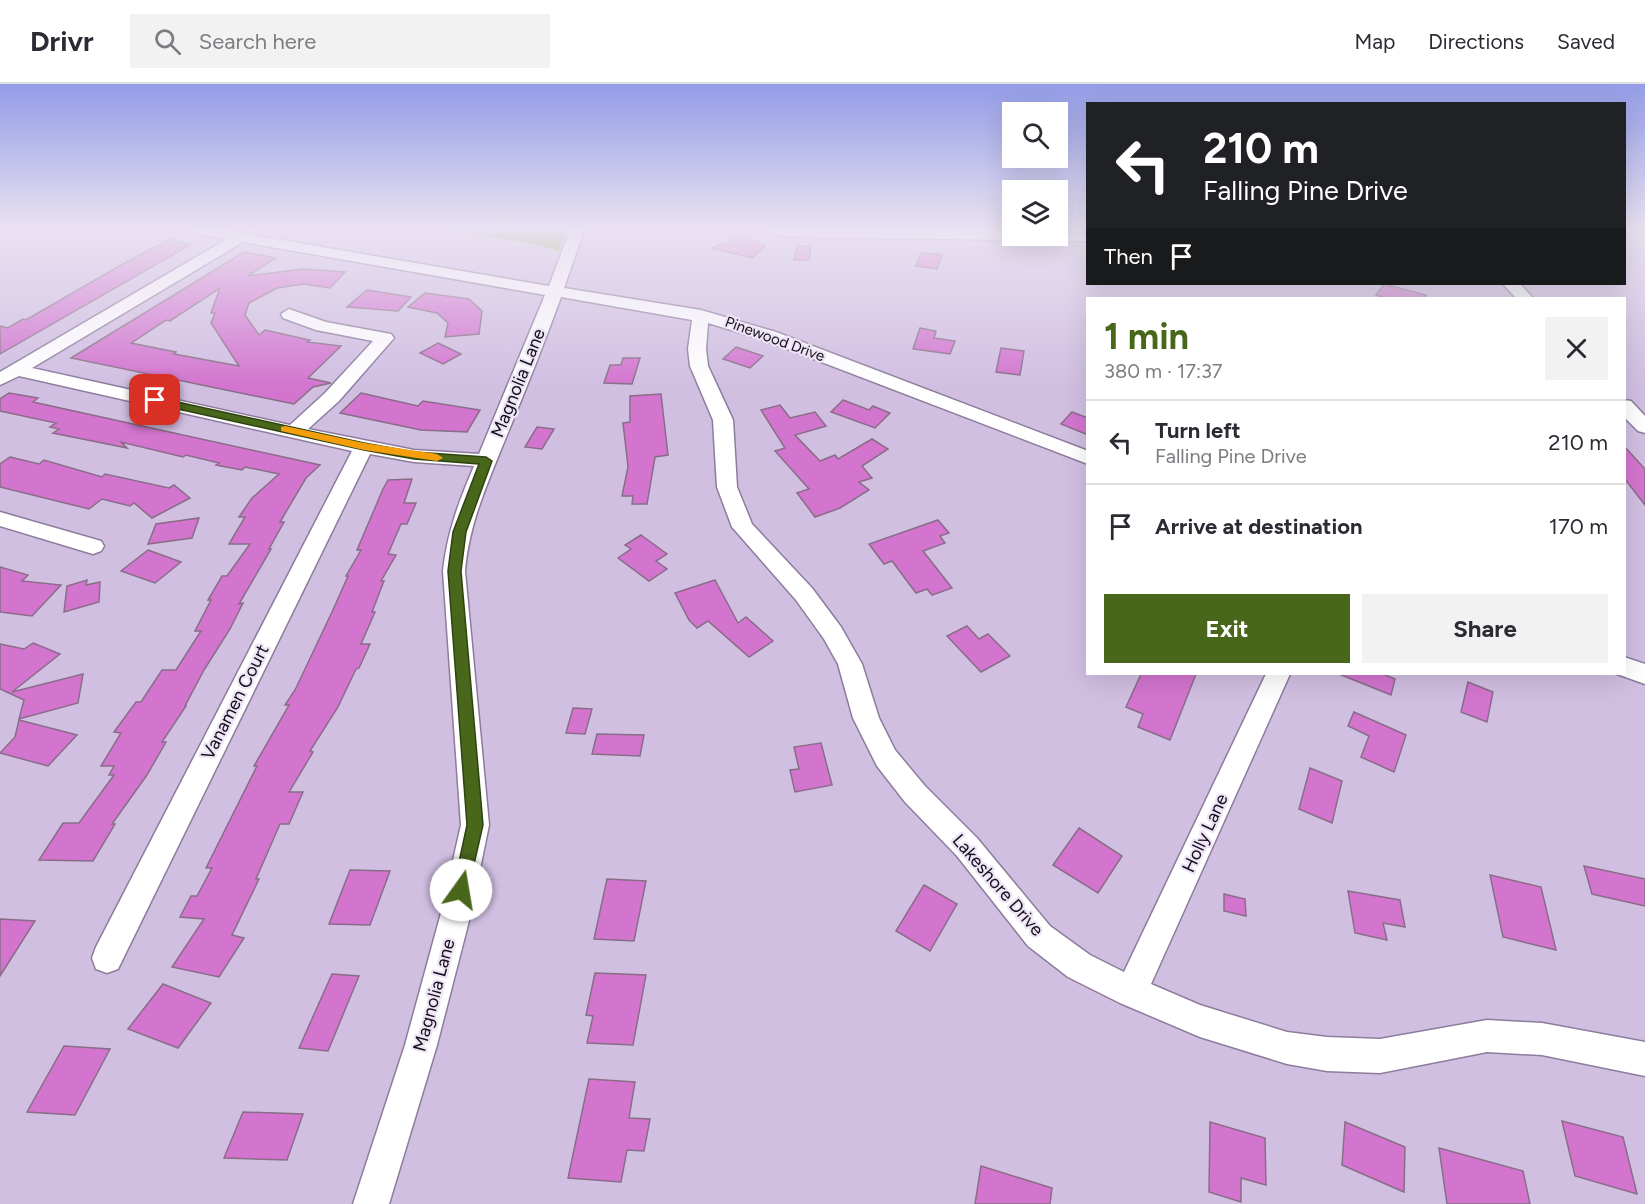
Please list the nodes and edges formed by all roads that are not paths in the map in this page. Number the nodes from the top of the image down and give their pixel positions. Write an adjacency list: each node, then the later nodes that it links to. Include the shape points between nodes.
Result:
1 (165, 282): 9 (street)
2 (503, 282): 5 (street, Pinewood Drive)
3 (557, 282): 5 (street, Magnolia Lane)
4 (1511, 285): 6 (street)
5 (554, 291): 8 (street, Pinewood Drive); 15 (street, Magnolia Lane)
6 (1524, 297)
7 (289, 314): 12 (street, via 322,327 384,338 332,397)
8 (700, 315): 14 (street, Pinewood Drive, via 762,333); 22 (street, Lakeshore Drive, via 699,366 723,420 731,502 743,527 804,594 833,633 850,664 866,718 886,758 967,847 1039,936 1079,966)
9 (8, 375): 12 (street)
10 (1626, 407): 11 (street)
11 (1645, 427)
12 (294, 431): 13 (street)
13 (364, 447): 15 (street, via 414,456); 21 (street, Vanamen Court)
14 (1086, 457)
15 (486, 461): 24 (street, Magnolia Lane, via 459,532 454,571 475,825 421,1045)
16 (0, 519): 17 (street)
17 (93, 546)
18 (1626, 667): 19 (street)
19 (1645, 674)
20 (1278, 675): 22 (street, Holly Lane)
21 (107, 958)
22 (1131, 992): 23 (street, Lakeshore Drive, via 1200,1021 1287,1048 1327,1054 1380,1056 1487,1036 1542,1039)
23 (1645, 1059)
24 (370, 1204)

